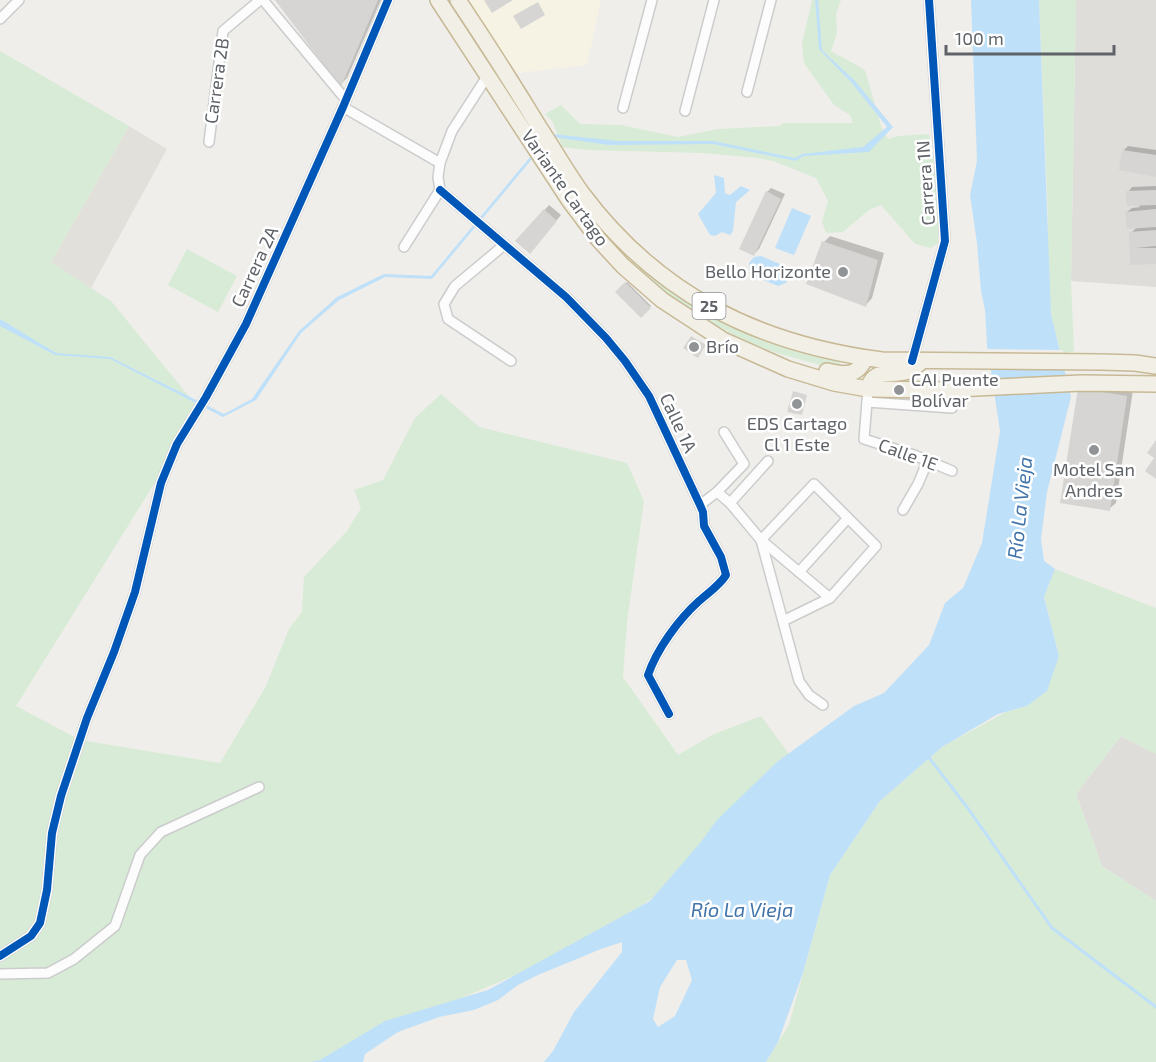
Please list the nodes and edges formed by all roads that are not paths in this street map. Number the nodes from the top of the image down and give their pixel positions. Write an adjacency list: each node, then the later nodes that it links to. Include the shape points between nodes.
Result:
1 (19, 0): 10 (street)
2 (262, 0): 13 (street); 17 (street, Carrera 2B, via 223,31)
3 (388, 0): 13 (street, Carrera 2A)
4 (438, 0): 11 (highway, Variante Cartago / 25)
5 (458, 0): 16 (highway, Variante Cartago / 25)
6 (652, 0): 14 (street)
7 (714, 0): 15 (street)
8 (771, 0): 12 (street)
9 (929, 0): 25 (street, Carrera 1N, via 945,241)
10 (0, 20)
11 (488, 75): 16 (highway, Variante Cartago / 25); 19 (street, via 452,131)
12 (747, 92)
13 (344, 104): 19 (street); 47 (street, Carrera 2A, via 246,324 177,444 161,483 135,592 61,796 52,833 48,890 39,923 31,936)
14 (623, 108)
15 (685, 111)
16 (537, 137): 18 (highway, Variante Cartago / 25)
17 (208, 142)
18 (548, 154): 23 (highway, Variante Cartago / 25, via 612,229 647,263 686,292 771,336 821,351); 27 (highway, Variante Cartago / 25, via 569,200 599,240 662,300 733,346)
19 (440, 163): 20 (street)
20 (440, 190): 21 (street, Calle 1A); 22 (street)
21 (503, 246): 24 (street, via 455,286 444,304 448,319); 37 (street, Calle 1A, via 566,297 625,361 649,396)
22 (404, 247)
23 (865, 358): 25 (highway, Variante Cartago / 25); 27 (highway, via 858,370 847,375 826,371)
24 (510, 361)
25 (923, 361): 26 (highway, 25); 29 (highway, via 906,372 877,375 871,380)
26 (1156, 366)
27 (810, 377): 29 (highway, Variante Cartago / 25)
28 (1156, 384): 29 (highway, Variante Cartago / 25, via 1081,383)
29 (867, 395): 30 (street); 32 (street, Calle 1E, via 864,439)
30 (952, 408)
31 (723, 432): 35 (street, via 744,464)
32 (928, 460): 34 (street, Calle 1E); 38 (street)
33 (768, 461): 36 (street)
34 (952, 471)
35 (717, 492): 36 (street); 37 (street)
36 (730, 503): 40 (street)
37 (700, 505): 45 (street, Calle 1A, via 704,526 726,575 673,631 652,664 648,675)
38 (903, 510)
39 (848, 518): 40 (street, via 814,484); 41 (street); 42 (street, via 876,546)
40 (761, 540): 41 (street); 43 (street)
41 (799, 572): 42 (street)
42 (830, 598): 43 (street)
43 (783, 621): 44 (street, via 799,681)
44 (823, 705)
45 (669, 714)
46 (259, 787): 48 (street, via 161,832 140,855 115,926 74,959 48,973)
47 (0, 956)
48 (0, 974)

